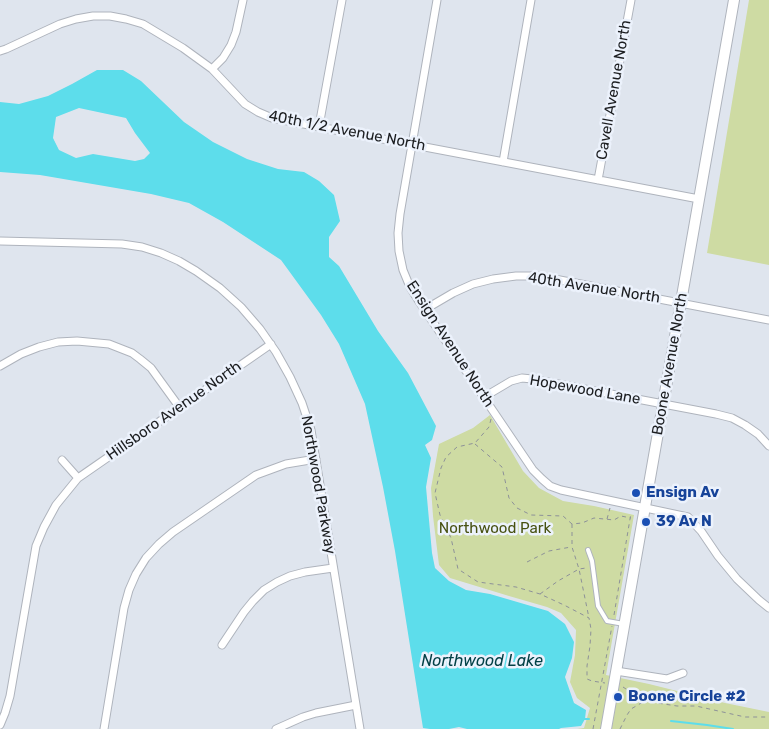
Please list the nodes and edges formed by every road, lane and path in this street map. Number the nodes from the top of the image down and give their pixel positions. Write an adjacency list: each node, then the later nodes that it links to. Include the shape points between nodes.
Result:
1 (242, 0): 8 (street, via 231,45)
2 (342, 0): 9 (street)
3 (437, 0): 10 (street, Ensign Avenue North)
4 (531, 0): 11 (street)
5 (631, 0): 12 (street, Cavell Avenue North)
6 (734, 0): 13 (street, Boone Avenue North)
7 (0, 50): 8 (street, 40th 1/2 Avenue North, via 76,19 110,16 143,24)
8 (212, 70): 9 (street, 40th 1/2 Avenue North, via 245,104 258,112 272,118)
9 (319, 126): 10 (street, 40th 1/2 Avenue North)
10 (412, 144): 11 (street, 40th 1/2 Avenue North); 16 (street, Ensign Avenue North, via 400,214 399,252 410,287)
11 (503, 162): 12 (street, 40th 1/2 Avenue North)
12 (598, 180): 13 (street, 40th 1/2 Avenue North)
13 (699, 199): 15 (street, Boone Avenue North)
14 (0, 241): 18 (street, Northwood Parkway, via 122,244 161,253 185,264 220,288 241,307)
15 (680, 303): 16 (street, 40th Avenue North, via 559,279 516,276 473,284); 17 (street, 40th Avenue North); 21 (street, Boone Avenue North)
16 (424, 310): 20 (street, Ensign Avenue North)
17 (769, 320)
18 (271, 344): 22 (street, Hillsboro Avenue North); 26 (street, Northwood Parkway, via 302,403)
19 (0, 366): 22 (street, via 20,354 58,342 109,344 132,353 151,368)
20 (484, 397): 21 (street, Hopewood Lane, via 522,378); 23 (street, Ensign Avenue North)
21 (663, 405): 25 (street, Hopewood Lane, via 732,418 758,434); 30 (street, Boone Avenue North)
22 (180, 408): 28 (street, Hillsboro Avenue North)
23 (496, 416): 24 (path, via 490,419 489,427); 29 (street, Ensign Avenue North, via 533,470 550,486)
24 (474, 443): 33 (path, via 502,467 509,498 517,508 530,515 562,516); 40 (path, via 457,447 446,457 435,493 458,569 478,582)
25 (769, 446)
26 (316, 459): 38 (street, Northwood Parkway); 52 (street, via 286,464 256,475 173,532 146,558 136,574 124,608)
27 (62, 460): 28 (street)
28 (78, 478): 51 (street, Hillsboro Avenue North, via 56,505 36,546 10,696)
29 (611, 500): 30 (street, Ensign Avenue North); 32 (path)
30 (644, 507): 41 (street, Ensign Avenue North, via 688,517 737,579); 43 (street, Boone Avenue North)
31 (631, 518): 32 (path)
32 (607, 519): 33 (path, via 594,518)
33 (572, 524): 34 (path)
34 (572, 547): 36 (path, via 549,551); 39 (path)
35 (588, 550): 37 (lane)
36 (527, 562)
37 (593, 567): 39 (path); 43 (lane, via 598,606 606,621)
38 (333, 568): 44 (street, via 290,576 264,590 253,600); 49 (street, Northwood Parkway)
39 (579, 569): 40 (path); 42 (path)
40 (540, 594): 42 (path)
41 (769, 608)
42 (589, 618): 47 (path, via 591,638 587,679)
43 (624, 624): 45 (street, Boone Avenue North)
44 (222, 645)
45 (616, 671): 46 (street, via 667,679); 47 (street, Boone Avenue North)
46 (683, 673)
47 (614, 683): 48 (path); 55 (street, Boone Avenue North)
48 (644, 701): 50 (path, via 696,706 745,717); 56 (path, via 631,709)
49 (356, 705): 53 (street, via 316,713); 54 (street, Northwood Parkway)
50 (769, 717)
51 (0, 725)
52 (104, 729)
53 (276, 729)
54 (360, 729)
55 (606, 729)
56 (620, 729)

